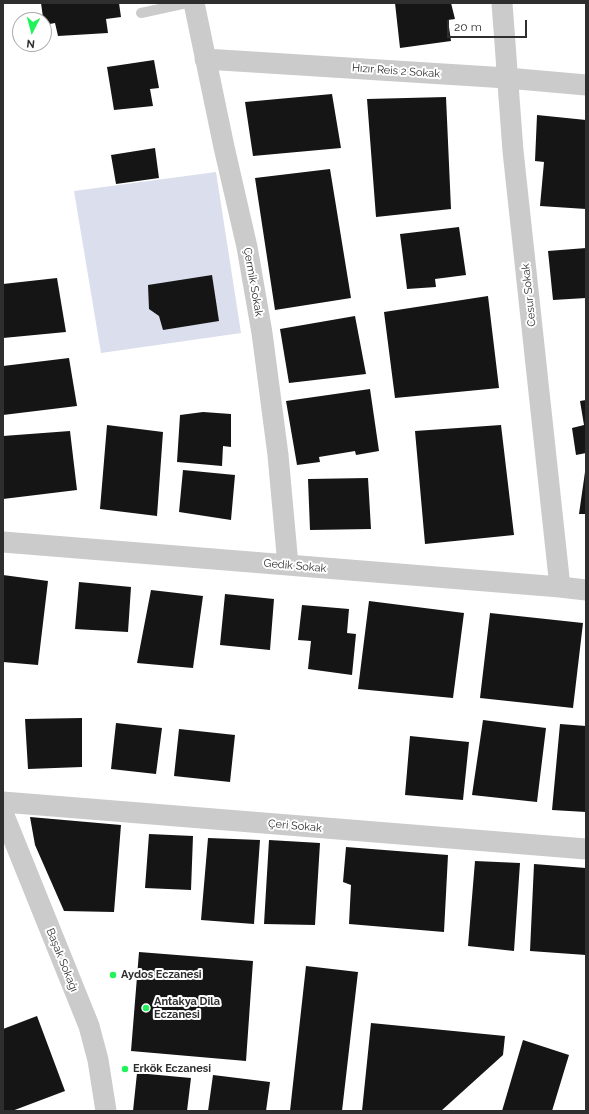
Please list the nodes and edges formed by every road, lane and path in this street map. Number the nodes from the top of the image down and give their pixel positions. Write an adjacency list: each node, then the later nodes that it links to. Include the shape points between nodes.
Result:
1 (187, 3): 4 (lane)
2 (194, 3): 5 (street, Çermik Sokak)
3 (502, 3): 6 (street, Cesur Sokak)
4 (141, 13)
5 (205, 59): 6 (street, Hızır Reis 2 Sokak); 9 (street, Çermik Sokak, via 247,246 262,332 278,455)
6 (507, 78): 7 (street, Hızır Reis 2 Sokak); 10 (street, Cesur Sokak)
7 (586, 85)
8 (3, 542): 9 (street, Gedik Sokak)
9 (288, 565): 10 (street, Gedik Sokak)
10 (560, 587): 11 (street, Gedik Sokak)
11 (586, 590)
12 (3, 802): 14 (street, Çeri Sokak)
13 (3, 813): 15 (street, Başak Sokağı, via 89,1026 98,1060)
14 (586, 850)
15 (106, 1111)

